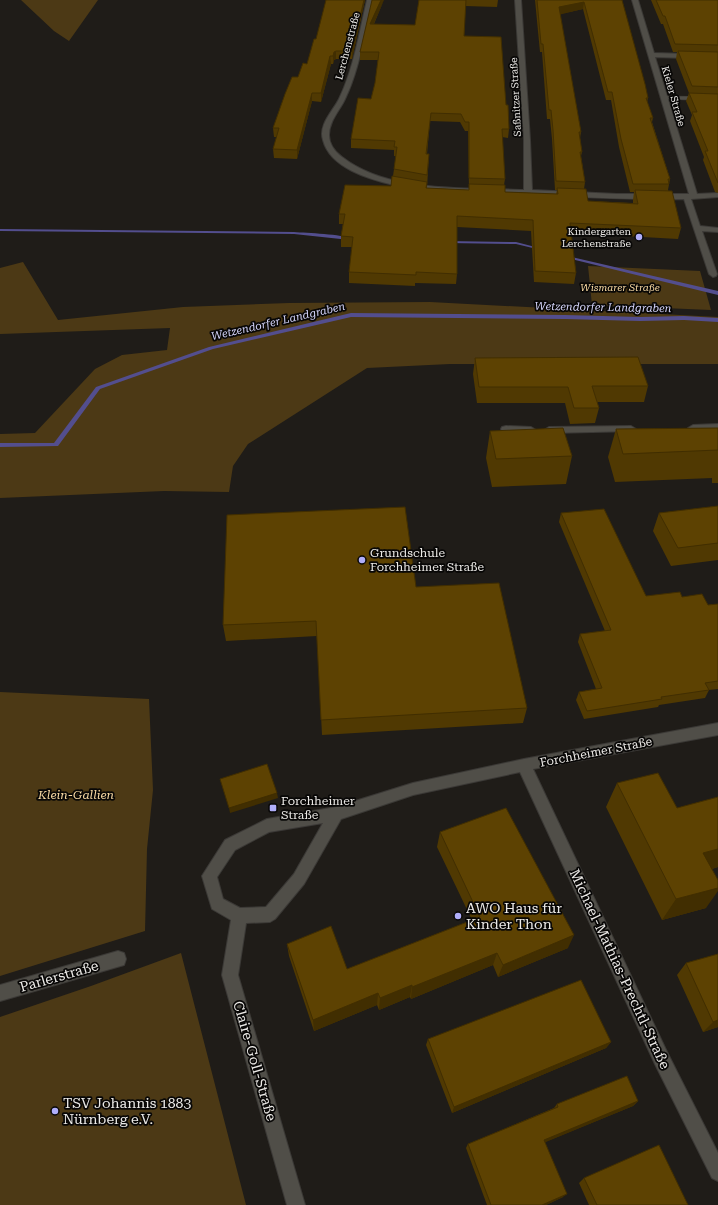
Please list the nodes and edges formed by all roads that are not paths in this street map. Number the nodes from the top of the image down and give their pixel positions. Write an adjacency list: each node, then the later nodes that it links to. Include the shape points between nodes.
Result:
1 (370, 0): 8 (street, Lerchenstraße, via 348,85 327,127 325,135 329,149 338,158 363,173 394,183)
2 (518, 0): 8 (street, Saßnitzer Straße)
3 (635, 0): 4 (street, Kieler Straße)
4 (652, 55): 5 (street); 6 (street, Kieler Straße)
5 (718, 57)
6 (664, 97): 7 (lane); 10 (street, Kieler Straße)
7 (718, 99)
8 (528, 192): 10 (street, Lerchenstraße)
9 (718, 195): 10 (street, Lerchenstraße)
10 (691, 197): 11 (street)
11 (698, 228): 12 (street); 13 (street)
12 (718, 230)
13 (713, 274)
14 (686, 428): 15 (street)
15 (718, 428)
16 (506, 429): 17 (street)
17 (639, 429)
18 (718, 729): 19 (street, Forchheimer Straße)
19 (524, 765): 20 (street, Forchheimer Straße, via 413,789); 24 (street, Michael-Mathias-Prechtl-Straße, via 661,1058)
20 (336, 814): 21 (street, via 299,879 270,914); 21 (street, Forchheimer Straße, via 267,826 230,845 209,876 217,904)
21 (240, 916): 25 (street, Claire-Goll-Straße, via 230,975)
22 (118, 958): 23 (street, Parlerstraße)
23 (0, 993)
24 (718, 1172)
25 (296, 1205)

